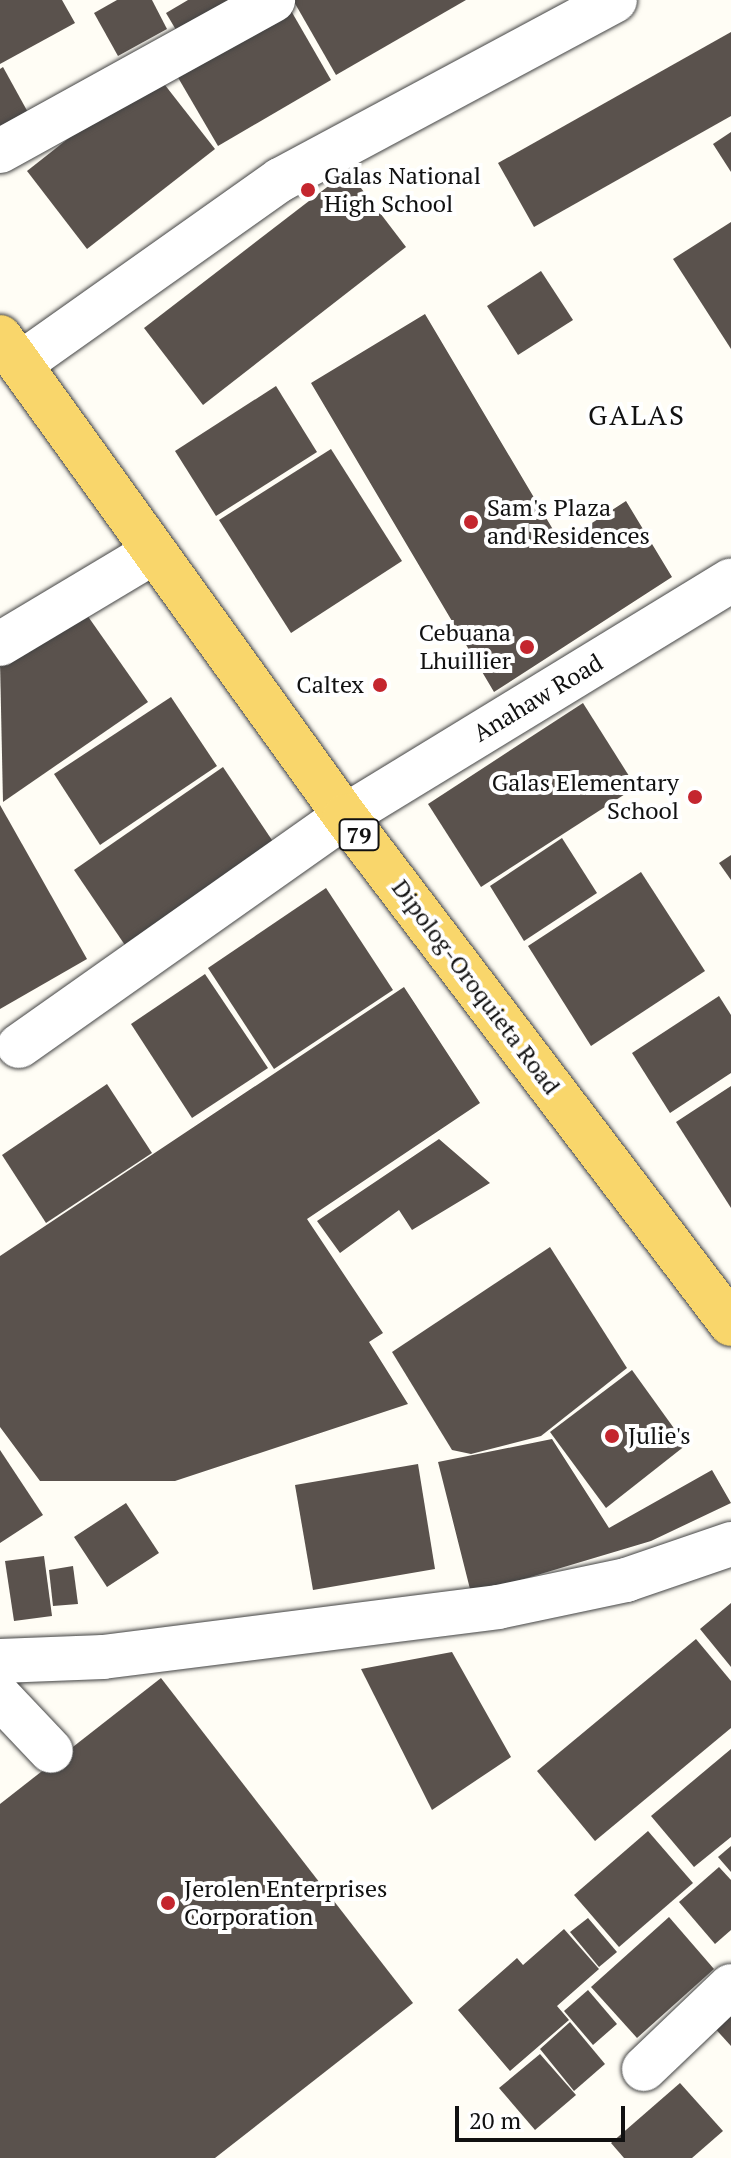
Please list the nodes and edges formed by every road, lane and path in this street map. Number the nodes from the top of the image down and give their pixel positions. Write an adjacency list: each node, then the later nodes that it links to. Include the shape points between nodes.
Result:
1 (273, 0): 3 (street)
2 (615, 0): 4 (street, via 280,180)
3 (0, 151)
4 (10, 350): 5 (main road, Dipolog-Oroquieta Road / 79)
5 (154, 552): 7 (street); 8 (main road, Dipolog-Oroquieta Road / 79)
6 (731, 580): 8 (street, Anahaw Road)
7 (0, 644)
8 (345, 816): 9 (street, Anahaw Road); 10 (main road, Dipolog-Oroquieta Road / 79)
9 (19, 1046)
10 (731, 1324)
11 (731, 1544): 12 (street, via 626,1580 498,1607 103,1657)
12 (0, 1661)
13 (0, 1697): 14 (street)
14 (51, 1751)
15 (731, 1986): 16 (street)
16 (644, 2069)

